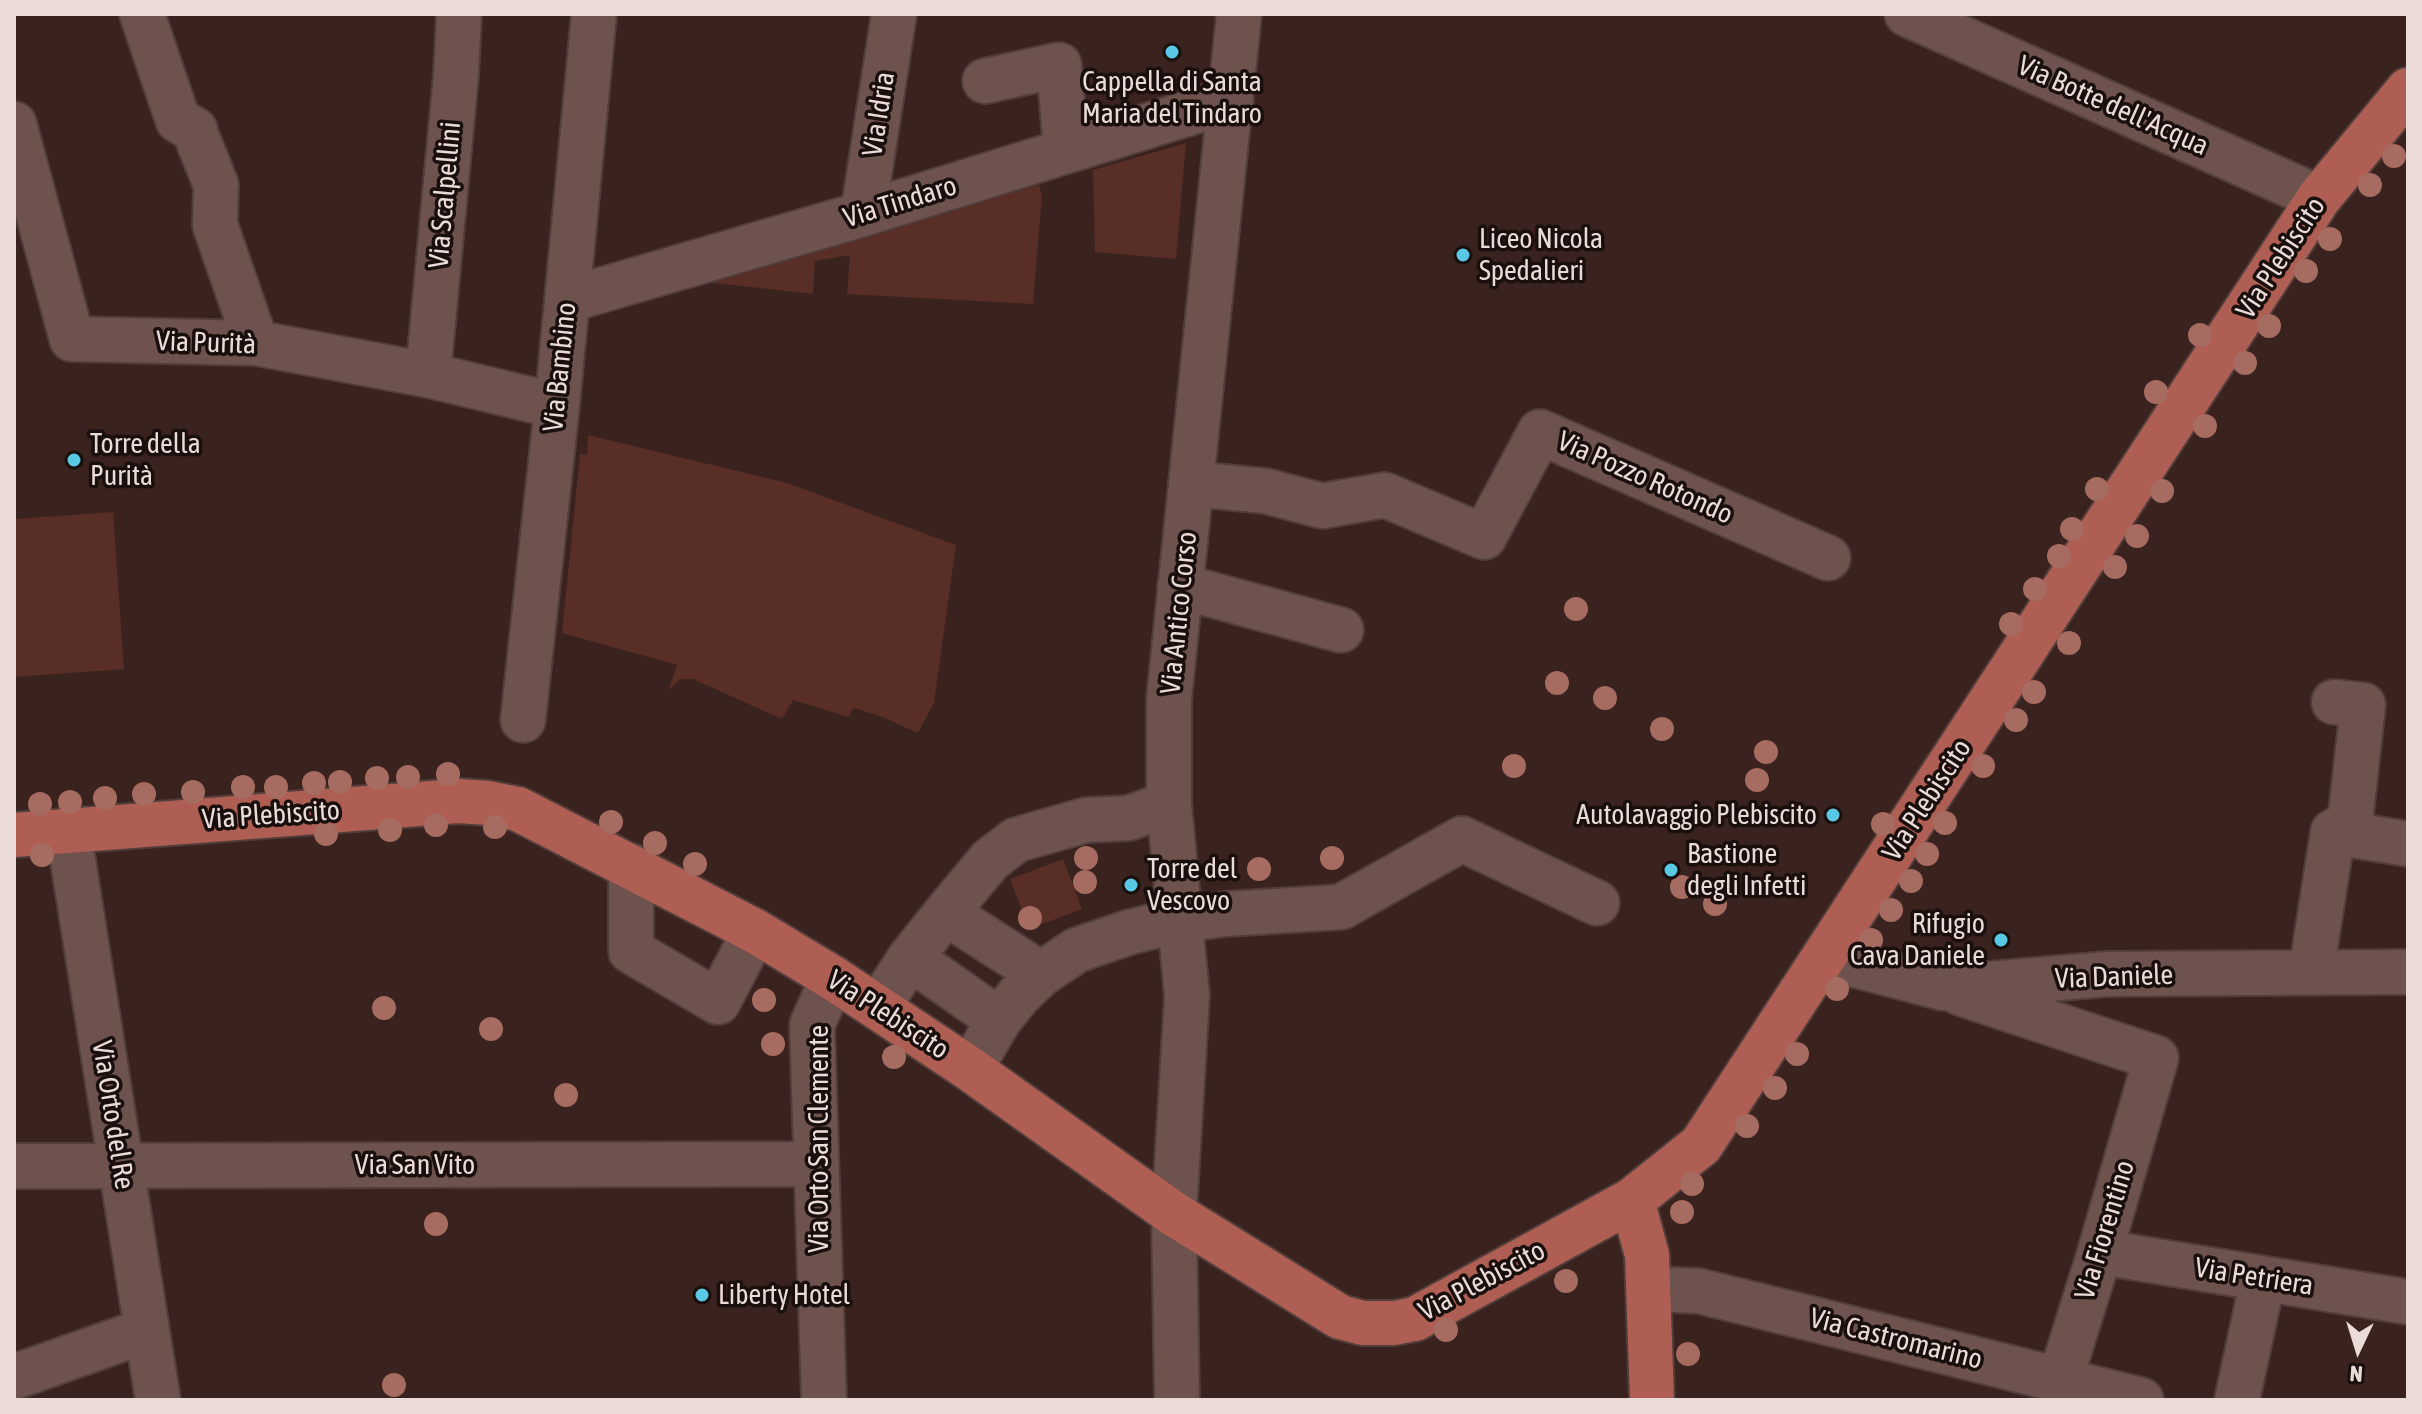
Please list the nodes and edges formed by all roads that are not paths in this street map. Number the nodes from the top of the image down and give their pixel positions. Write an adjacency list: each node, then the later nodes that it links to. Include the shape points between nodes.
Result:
1 (142, 14): 15 (street, via 178,120 197,135 216,185 215,225)
2 (459, 14): 16 (street, Via Scalpellini)
3 (594, 14): 14 (street, Via Bambino)
4 (894, 14): 13 (street, Via Idria)
5 (1239, 14): 9 (street, Via Antico Corso)
6 (1907, 14): 12 (street, Via Botte dell'Acqua)
7 (985, 81): 11 (street, via 1059,65)
8 (2408, 90): 12 (main road, Via Plebiscito)
9 (1231, 100): 11 (street, Via Tindaro); 18 (street, Via Antico Corso)
10 (15, 132): 15 (street, Via Purità, via 72,339)
11 (1066, 151): 13 (street, Via Tindaro)
12 (2319, 198): 34 (main road, Via Plebiscito)
13 (863, 214): 14 (street, Via Tindaro)
14 (567, 300): 17 (street, Via Bambino)
15 (256, 343): 16 (street, Via Purità)
16 (428, 375): 17 (street, Via Purità)
17 (557, 406): 23 (street, Via Bambino)
18 (1192, 484): 19 (street, Via Pozzo Rotondo, via 1266,491 1322,506 1385,495 1484,537 1540,432); 20 (street, Via Antico Corso)
19 (1828, 558)
20 (1180, 586): 21 (street); 24 (street, Via Antico Corso, via 1169,699)
21 (1341, 630)
22 (2334, 702): 26 (street, via 2363,705 2350,822)
23 (523, 720)
24 (1169, 804): 31 (street, via 1129,818 1086,820 1016,840 990,860); 32 (street, Via Antico Corso)
25 (68, 829): 27 (main road, Via Plebiscito); 29 (main road, Via Plebiscito, via 458,801 518,809); 46 (street, Via Orto del Re)
26 (2333, 832): 28 (street); 37 (street)
27 (14, 835)
28 (2408, 844)
29 (631, 866): 33 (main road, Via Plebiscito); 33 (street, via 631,951 718,1002)
30 (1597, 903): 32 (street, via 1462,839 1341,907)
31 (946, 913): 35 (street); 38 (street)
32 (1179, 920): 38 (street, via 1077,950); 48 (street, Via Antico Corso, via 1187,996)
33 (755, 931): 39 (main road, Via Plebiscito)
34 (1825, 957): 40 (street, Via Daniele); 47 (main road, Via Plebiscito, via 1701,1145)
35 (910, 958): 41 (street); 42 (street)
36 (2408, 972): 37 (street, Via Daniele)
37 (2311, 973): 40 (street, Via Daniele, via 2107,974)
38 (1041, 974): 42 (street)
39 (833, 978): 41 (main road, Via Plebiscito); 44 (street, Via Orto San Clemente, via 812,1025)
40 (1943, 988): 49 (street, Via Fiorentino, via 2156,1058)
41 (878, 1007): 43 (main road, Via Plebiscito)
42 (999, 1020): 43 (street)
43 (970, 1069): 48 (main road, Via Plebiscito)
44 (816, 1164): 46 (street, Via San Vito); 57 (street, Via Orto San Clemente)
45 (14, 1166): 46 (street, Via San Vito)
46 (121, 1166): 53 (street, Via Orto del Re)
47 (1632, 1200): 48 (main road, Via Plebiscito, via 1415,1319 1394,1323 1340,1317); 51 (main road, via 1647,1255)
48 (1174, 1214): 58 (street, Via Antico Corso)
49 (2100, 1252): 50 (street, Via Petriera); 55 (street, Via Fiorentino)
50 (2263, 1279): 52 (street, Via Petriera); 61 (street)
51 (1649, 1289): 55 (street, Via Castromarino, via 1699,1291); 59 (main road)
52 (2408, 1302)
53 (147, 1330): 54 (street); 56 (street, Via Orto del Re)
54 (14, 1377)
55 (2065, 1390): 60 (street, Via Castromarino)
56 (158, 1400)
57 (824, 1400)
58 (1177, 1400)
59 (1652, 1400)
60 (2141, 1400)
61 (2237, 1400)

